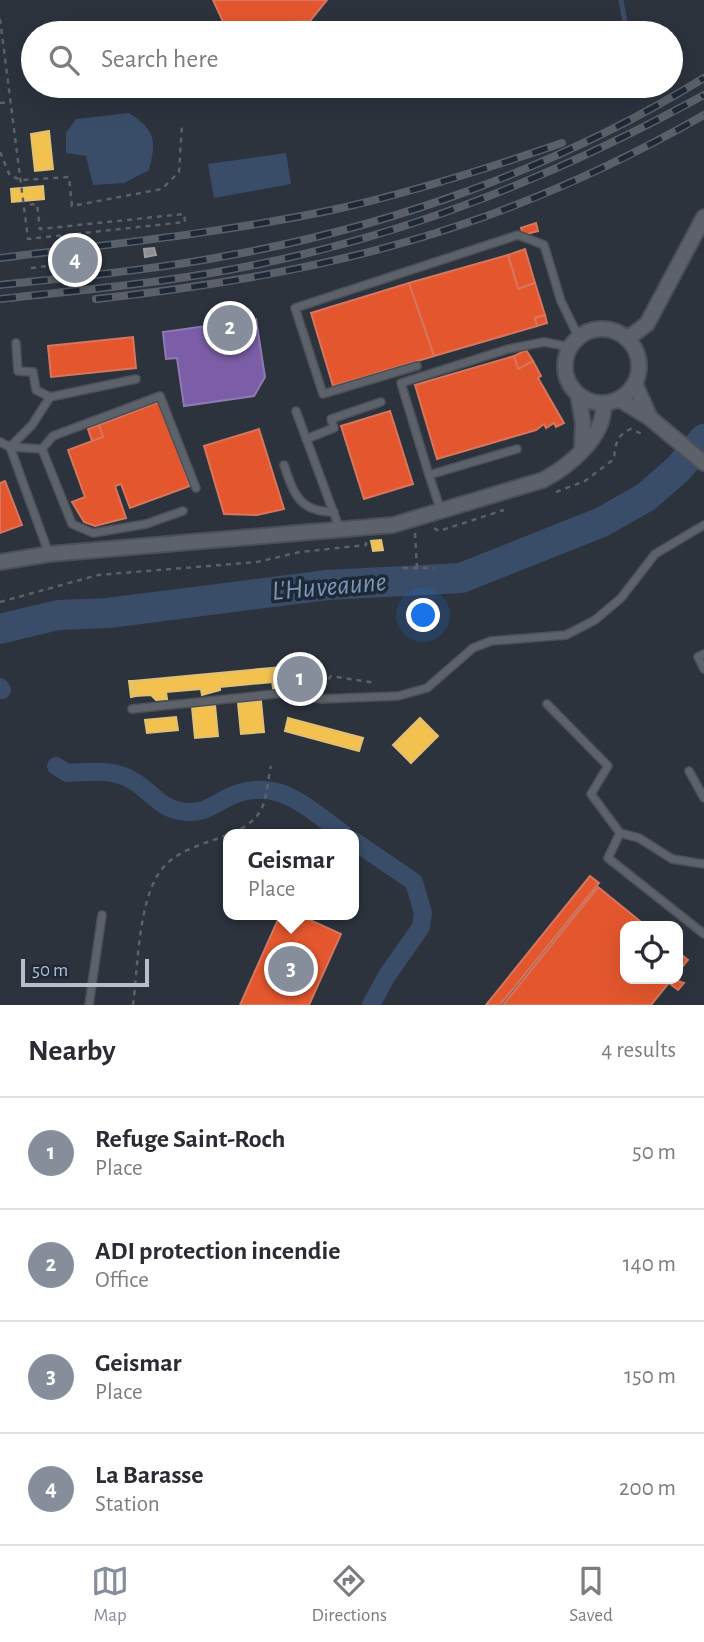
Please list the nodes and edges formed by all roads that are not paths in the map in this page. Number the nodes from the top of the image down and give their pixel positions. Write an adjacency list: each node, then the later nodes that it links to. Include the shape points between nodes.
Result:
1 (704, 217): 2 (street, via 647,324)
2 (627, 339): 3 (street, via 598,329); 7 (street, via 639,360)
3 (575, 342): 5 (lane, via 544,245 518,235 295,308 323,394); 8 (street, via 566,372); 23 (lane, via 508,349 401,383)
4 (16, 343): 9 (lane, via 18,371 33,372 36,390)
5 (417, 366)
6 (136, 379): 9 (lane)
7 (635, 384): 10 (street); 14 (street)
8 (578, 394): 12 (street); 18 (street)
9 (50, 397): 17 (lane)
10 (619, 399): 12 (street); 14 (street)
11 (381, 402): 15 (lane, via 331,419 334,428)
12 (603, 403): 18 (street, via 604,414 592,439)
13 (296, 411): 15 (lane)
14 (650, 418): 21 (street)
15 (306, 439): 27 (lane)
16 (0, 442): 17 (lane)
17 (10, 447): 19 (lane); 30 (lane)
18 (582, 448): 26 (street, via 564,469 543,480)
19 (42, 449): 24 (lane, via 53,436 160,396); 25 (lane, via 72,524 93,533 146,524)
20 (517, 449): 23 (lane)
21 (704, 463)
22 (284, 465): 27 (lane, via 297,500 319,512)
23 (429, 475): 26 (lane)
24 (196, 488)
25 (183, 511)
26 (440, 511): 29 (street, via 393,526)
27 (334, 512): 29 (lane)
28 (704, 525): 35 (lane, via 655,554 621,598 595,620 566,635 491,641 473,648 427,688 398,695 321,699 284,693)
29 (340, 530): 30 (street)
30 (49, 554): 31 (street)
31 (0, 562)
32 (704, 654): 33 (lane, via 698,657)
33 (704, 670)
34 (547, 704): 38 (lane, via 608,766 591,794)
35 (132, 709)
36 (689, 771): 37 (lane)
37 (704, 798)
38 (620, 833): 39 (lane, via 639,838 672,859); 41 (lane, via 608,858)
39 (704, 864)
40 (102, 915): 42 (lane)
41 (704, 934)
42 (89, 1005)

